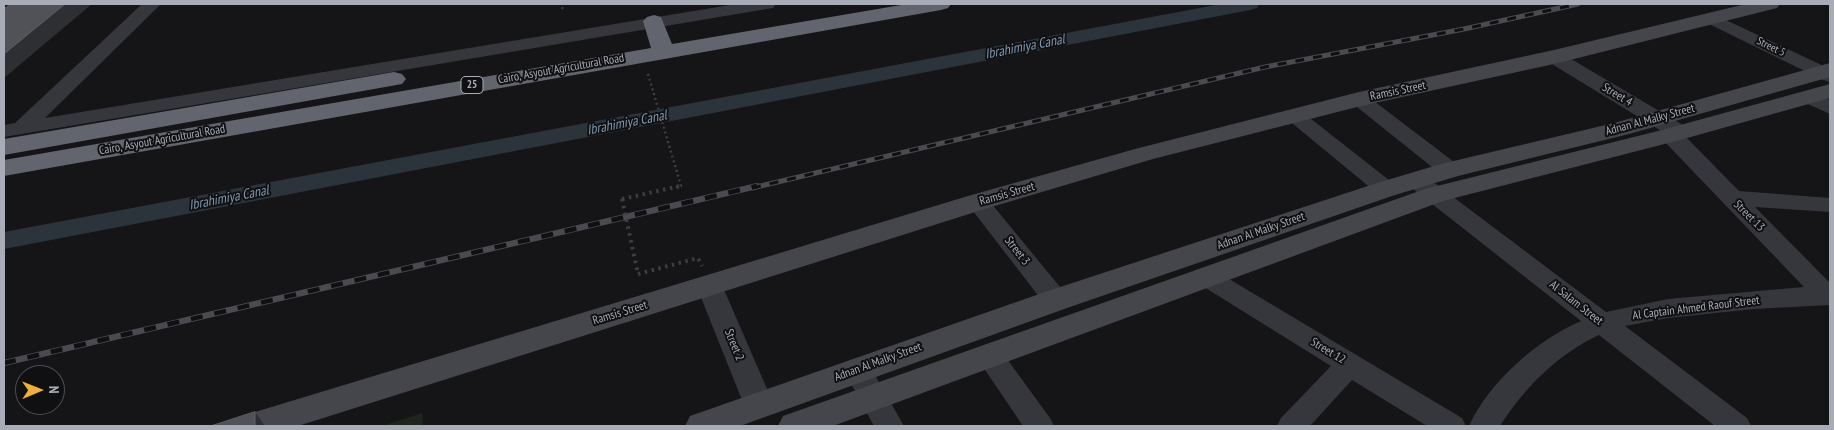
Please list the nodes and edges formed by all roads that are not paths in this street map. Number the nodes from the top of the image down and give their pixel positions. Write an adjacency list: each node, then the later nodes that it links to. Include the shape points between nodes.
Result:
1 (152, 4): 13 (street)
2 (766, 4): 6 (street, Cairo, Asyout Agricultural Road)
3 (836, 4): 8 (highway, Cairo, Asyout Agricultural Road / 25)
4 (940, 4): 8 (highway, Cairo, Asyout Agricultural Road / 25)
5 (1770, 4): 7 (main road, Ramsis Street)
6 (681, 10): 8 (street, Cairo, Asyout Agricultural Road)
7 (1711, 18): 9 (main road, Ramsis Street); 10 (street, Street 5)
8 (655, 27): 13 (street, Cairo, Asyout Agricultural Road); 15 (highway, Cairo, Asyout Agricultural Road / 25); 16 (highway, Cairo, Asyout Agricultural Road / 25)
9 (1554, 57): 11 (main road, Ramsis Street); 14 (street, Street 4)
10 (1825, 85): 14 (main road, Adnan Al Malky Street)
11 (1359, 99): 12 (main road, Ramsis Street); 17 (street)
12 (1294, 115): 19 (street); 21 (main road, Ramsis Street)
13 (13, 129): 15 (street)
14 (1669, 129): 17 (main road, Adnan Al Malky Street); 18 (main road, Adnan Al Malky Street); 20 (street, Street 13)
15 (4, 146)
16 (4, 168)
17 (1450, 170): 18 (main road, Adnan Al Malky Street)
18 (1425, 187): 19 (main road, Adnan Al Malky Street); 23 (main road, Adnan Al Malky Street); 27 (street, Al Salam Street)
19 (1386, 189): 26 (main road, Adnan Al Malky Street)
20 (1732, 198): 22 (street); 25 (street, Street 13)
21 (978, 202): 24 (main road, Ramsis Street); 26 (street, Street 3)
22 (1830, 205)
23 (1205, 276): 28 (main road, Adnan Al Malky Street); 29 (street, Street 12)
24 (709, 285): 32 (street, Street 2); 33 (main road, Ramsis Street)
25 (1829, 296): 27 (street, Al Captain Ahmed Raouf Street, via 1675,308)
26 (1056, 300): 30 (main road, Adnan Al Malky Street)
27 (1602, 323): 40 (street, Al Captain Ahmed Raouf Street, via 1571,337 1517,381); 41 (street, Al Salam Street)
28 (989, 355): 31 (main road, Adnan Al Malky Street); 37 (street)
29 (1350, 365): 38 (street); 39 (street, Street 12)
30 (858, 369): 31 (street); 32 (main road, Adnan Al Malky Street)
31 (873, 397): 35 (main road, Adnan Al Malky Street); 36 (street)
32 (759, 405): 34 (main road, Adnan Al Malky Street)
33 (256, 426)
34 (702, 426)
35 (795, 426)
36 (889, 426)
37 (1039, 426)
38 (1292, 426)
39 (1451, 426)
40 (1484, 426)
41 (1736, 426)

